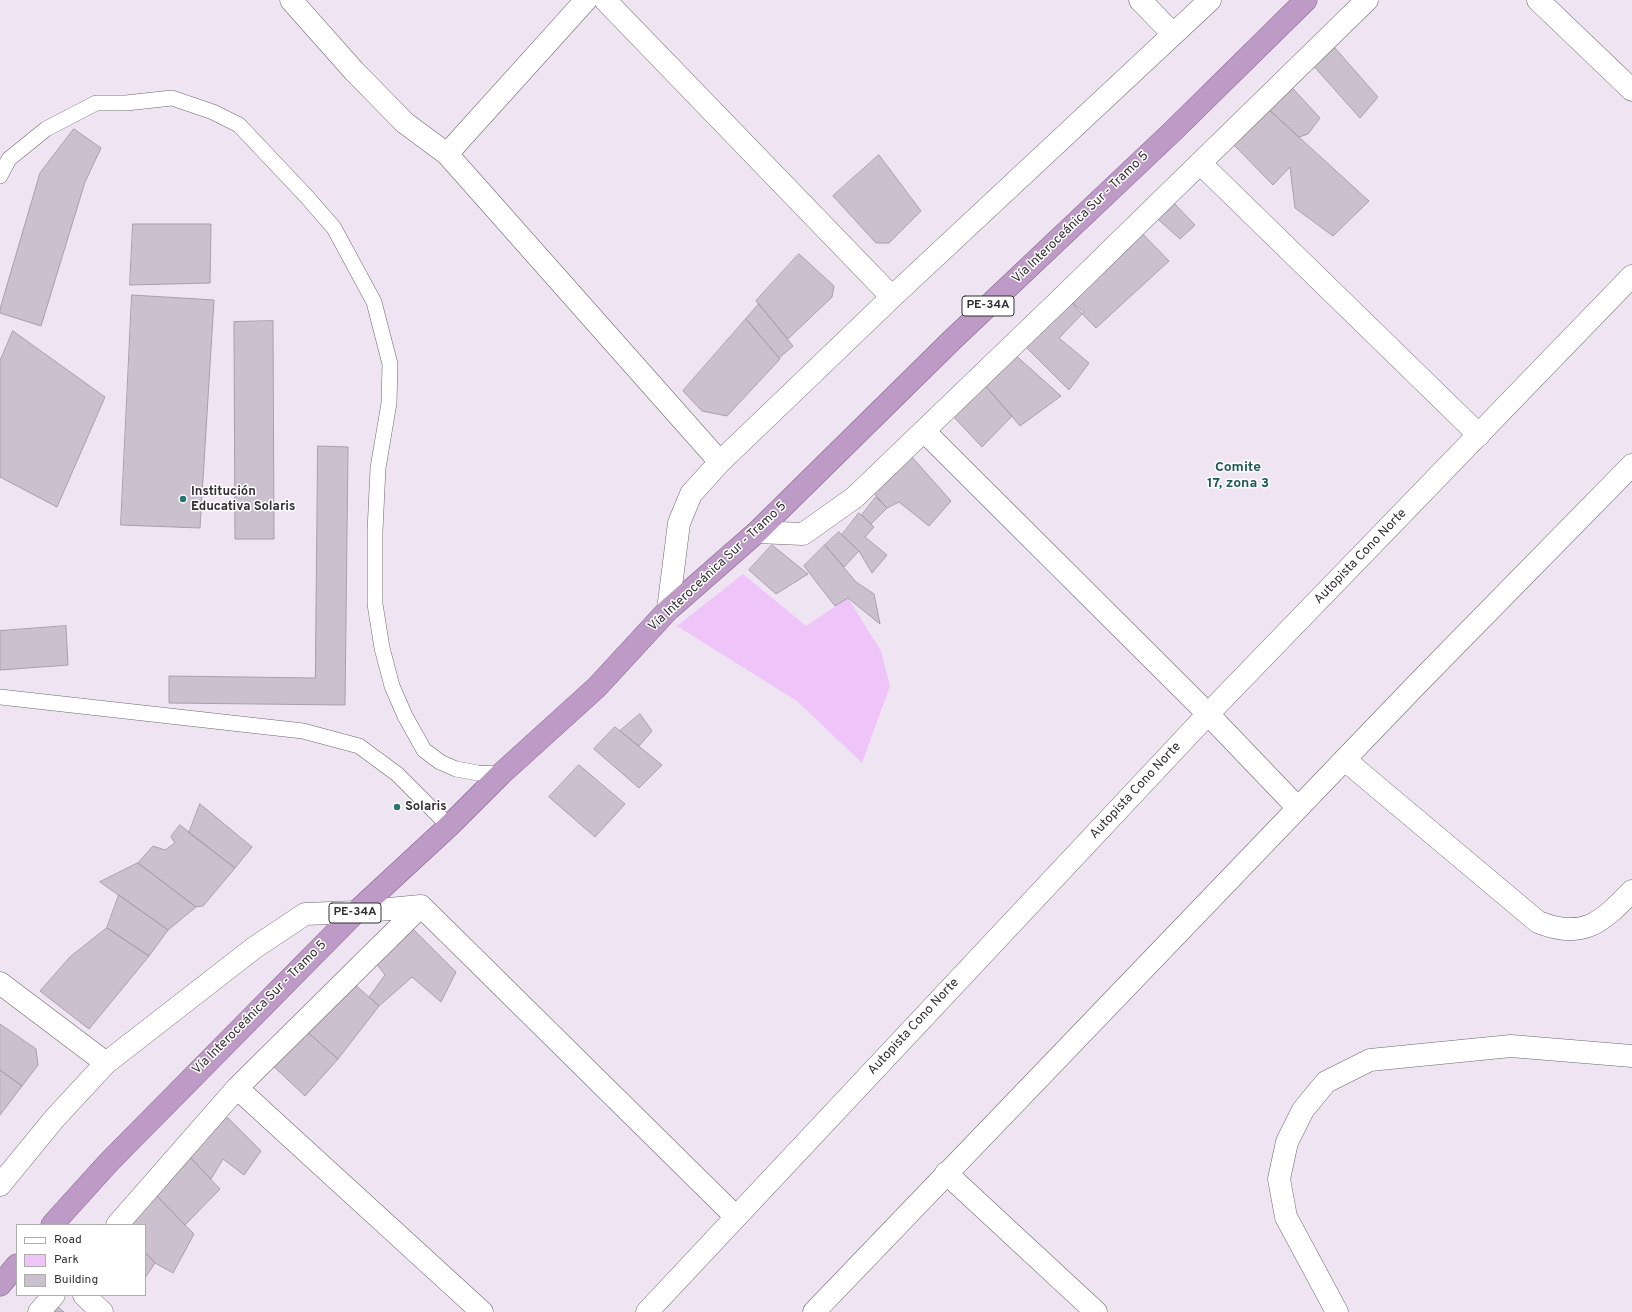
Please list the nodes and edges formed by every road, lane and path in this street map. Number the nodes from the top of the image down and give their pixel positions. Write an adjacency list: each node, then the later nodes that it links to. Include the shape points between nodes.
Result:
1 (291, 0): 11 (street, via 354,72 405,123)
2 (586, 0): 11 (street)
3 (605, 0): 15 (street)
4 (1140, 0): 9 (street)
5 (1210, 0): 9 (street)
6 (1306, 0): 20 (highway, Vía Interoceánica Sur - Tramo 5 / PE-34A, via 1173,131 952,340)
7 (1367, 0): 12 (street)
8 (1538, 0): 10 (street)
9 (1173, 34): 15 (street)
10 (1632, 90)
11 (448, 154): 18 (street)
12 (1200, 163): 16 (street); 17 (street)
13 (0, 176): 25 (lane, via 10,159 46,129 96,103 172,98 239,124 334,228 374,302 390,364 389,403 378,468 375,604 382,648 392,686 404,716 424,750 440,762 456,768 478,773)
14 (1632, 276): 17 (street, Autopista Cono Norte)
15 (892, 297): 18 (street)
16 (924, 431): 20 (street, via 855,496 803,534); 23 (street)
17 (1479, 435): 23 (street, Autopista Cono Norte)
18 (720, 462): 21 (street, via 691,494 679,523)
19 (1632, 465): 24 (street)
20 (758, 532): 21 (highway, Vía Interoceánica Sur - Tramo 5 / PE-34A)
21 (668, 610): 25 (highway, Vía Interoceánica Sur - Tramo 5 / PE-34A, via 597,687)
22 (0, 697): 27 (lane, via 303,731 359,746 397,774)
23 (1208, 714): 26 (street); 37 (street, Autopista Cono Norte)
24 (1345, 760): 26 (street); 28 (street, via 1538,922 1554,929 1566,930 1590,926 1609,915)
25 (501, 774): 27 (highway, Vía Interoceánica Sur - Tramo 5 / PE-34A)
26 (1298, 808): 35 (street)
27 (449, 826): 30 (highway, Vía Interoceánica Sur - Tramo 5 / PE-34A)
28 (1632, 891)
29 (421, 906): 30 (street); 34 (street); 37 (street)
30 (356, 912): 33 (street, via 305,914 254,948); 38 (highway, Vía Interoceánica Sur - Tramo 5 / PE-34A, via 109,1162)
31 (0, 982): 33 (street)
32 (1632, 1056): 50 (street, via 1511,1046 1370,1060 1326,1082 1303,1110 1287,1142 1279,1179 1286,1217)
33 (106, 1064): 36 (street, via 55,1118)
34 (237, 1088): 39 (street); 46 (street)
35 (946, 1173): 48 (street); 49 (street)
36 (0, 1185)
37 (736, 1218): 47 (street, Autopista Cono Norte)
38 (53, 1224)
39 (117, 1224)
40 (16, 1266): 41 (highway)
41 (0, 1285)
42 (53, 1296): 44 (street)
43 (85, 1296): 45 (street)
44 (38, 1312)
45 (102, 1312)
46 (482, 1312)
47 (647, 1312)
48 (814, 1312)
49 (1096, 1312)
50 (1337, 1312)

